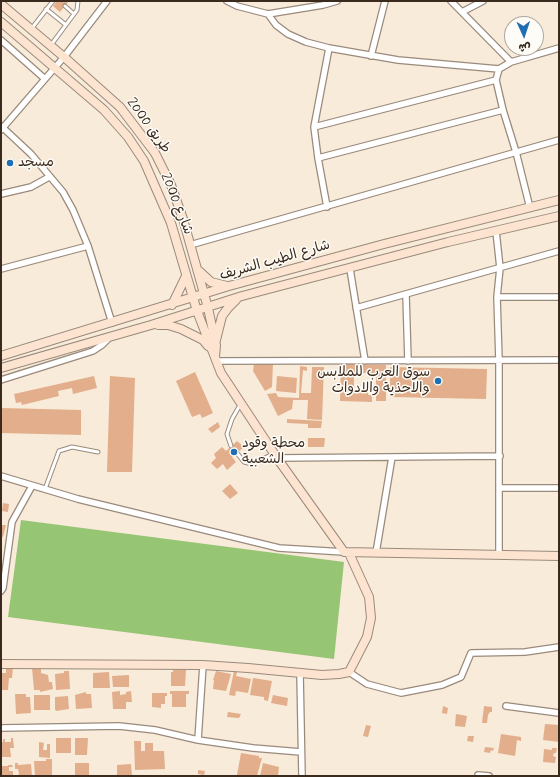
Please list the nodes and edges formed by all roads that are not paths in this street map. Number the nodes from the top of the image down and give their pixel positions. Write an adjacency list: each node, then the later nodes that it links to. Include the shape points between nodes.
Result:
1 (53, 1): 12 (lane)
2 (78, 1): 14 (lane)
3 (108, 1): 24 (street)
4 (227, 1): 15 (street)
5 (337, 1): 9 (street)
6 (385, 1): 23 (street)
7 (451, 1): 13 (street)
8 (483, 1): 13 (street)
9 (321, 3): 15 (street)
10 (1, 4): 18 (street, طريق 2000)
11 (65, 6): 14 (lane)
12 (46, 9): 17 (lane); 18 (lane)
13 (462, 12): 25 (street)
14 (74, 14): 17 (lane)
15 (268, 14): 21 (street, via 276,25 288,34)
16 (1, 22): 26 (street, شارع 2000)
17 (66, 25): 20 (lane)
18 (30, 30): 20 (street, طريق 2000)
19 (1, 40): 28 (street)
20 (50, 46): 24 (street, طريق 2000)
21 (329, 48): 23 (street); 31 (street)
22 (559, 48): 25 (street)
23 (371, 56): 27 (street)
24 (64, 57): 26 (street); 43 (street, طريق 2000, via 120,107 155,153 171,185)
25 (511, 62): 27 (street)
26 (55, 68): 28 (street); 50 (street, شارع 2000, via 104,110 128,137 144,161 171,222)
27 (499, 69): 29 (street)
28 (45, 79): 32 (street)
29 (496, 80): 30 (street); 31 (street)
30 (503, 110): 34 (street); 35 (street)
31 (314, 127): 35 (street)
32 (2, 128): 36 (street, via 31,154)
33 (559, 140): 34 (street)
34 (516, 152): 39 (street); 40 (street)
35 (318, 158): 39 (street)
36 (49, 176): 37 (street, via 31,187); 44 (street, via 63,192)
37 (1, 194)
38 (559, 200): 40 (street, شارع الطيب الشريف)
39 (327, 207): 43 (street)
40 (530, 208): 51 (street, شارع الطيب الشريف)
41 (559, 216): 42 (street, شارع الطيب الشريف)
42 (496, 232): 47 (street); 49 (street, شارع الطيب الشريف, via 448,242)
43 (190, 245): 46 (street, طريق 2000)
44 (88, 246): 48 (street); 62 (street)
45 (559, 252): 47 (street)
46 (195, 261): 51 (street, via 204,277 211,282); 52 (street, طريق 2000)
47 (500, 268): 53 (street); 55 (street)
48 (1, 269)
49 (350, 269): 54 (street, شارع الطيب الشريف); 60 (street)
50 (186, 276): 57 (street, شارع 2000); 58 (street)
51 (229, 286): 52 (street, شارع الطيب الشريف)
52 (205, 294): 57 (street, شارع الطيب الشريف); 59 (street, طريق 2000)
53 (406, 295): 60 (street); 70 (street)
54 (242, 296): 59 (street, شارع الطيب الشريف); 65 (street, via 222,316)
55 (496, 297): 56 (street); 71 (street)
56 (559, 297)
57 (193, 298): 58 (street, شارع الطيب الشريف); 61 (street, شارع 2000)
58 (172, 305): 62 (street, شارع الطيب الشريف)
59 (208, 308): 61 (street, شارع الطيب الشريف); 65 (street, طريق 2000)
60 (356, 308): 69 (street)
61 (197, 311): 63 (street, شارع الطيب الشريف); 65 (street, شارع 2000)
62 (112, 323): 66 (street, شارع الطيب الشريف)
63 (151, 325): 64 (street, شارع الطيب الشريف); 65 (street, via 168,325 181,329)
64 (112, 335): 72 (street, شارع الطيب الشريف); 73 (street, via 93,351)
65 (213, 347): 67 (street)
66 (1, 356)
67 (216, 359): 69 (street); 74 (street, via 224,378)
68 (559, 360): 71 (street)
69 (365, 361): 70 (street)
70 (408, 361): 71 (street)
71 (499, 361): 79 (street)
72 (1, 368)
73 (1, 380)
74 (241, 404): 75 (lane, via 227,434); 78 (street)
75 (231, 446)
76 (98, 452): 85 (lane, via 72,447 59,451)
77 (236, 453): 78 (lane, via 244,462 252,464)
78 (275, 456): 80 (street); 86 (street)
79 (500, 456): 80 (street); 83 (street)
80 (392, 457): 87 (street)
81 (1, 476): 82 (street)
82 (32, 486): 85 (street); 90 (street, via 12,522)
83 (500, 488): 84 (street); 88 (street)
84 (559, 488)
85 (45, 489): 86 (street, via 162,521 279,548)
86 (346, 552): 87 (street); 94 (street, via 369,597 371,618 367,637)
87 (376, 553): 88 (street)
88 (499, 554): 89 (street)
89 (559, 556)
90 (1, 591)
91 (559, 647): 94 (street, via 525,652 471,653 461,677 442,685 401,694 366,684)
92 (1, 664): 93 (street)
93 (203, 665): 95 (street); 99 (street)
94 (349, 672): 95 (street, via 322,675)
95 (300, 673): 100 (street)
96 (506, 706): 97 (street)
97 (559, 713)
98 (1, 728): 99 (street, via 120,726 155,730)
99 (198, 740): 100 (street)
100 (301, 752): 102 (street)
101 (478, 775): 103 (street)
102 (302, 776)
103 (489, 776)

